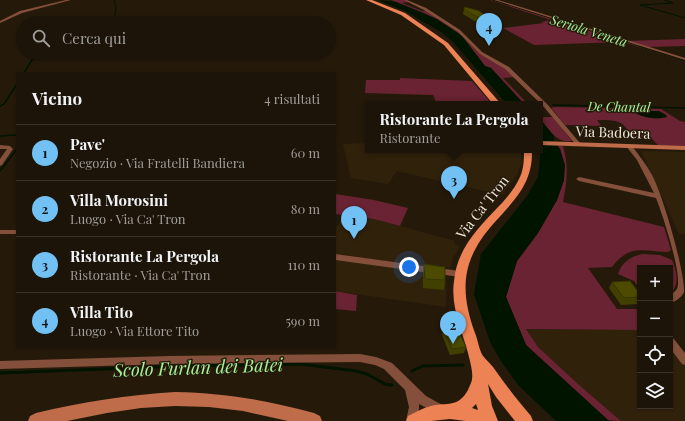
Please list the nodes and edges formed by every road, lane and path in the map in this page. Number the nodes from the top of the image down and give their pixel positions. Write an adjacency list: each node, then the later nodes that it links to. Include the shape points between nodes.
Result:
1 (70, 0): 5 (street, via 21,12)
2 (368, 0): 7 (main road, via 403,14 446,44)
3 (405, 0): 8 (street, via 425,9 459,31 481,52 507,68)
4 (495, 0): 6 (street)
5 (0, 22)
6 (685, 59)
7 (494, 101)
8 (542, 101)
9 (543, 102): 11 (street)
10 (543, 143): 11 (main road, Via Badoera)
11 (578, 144): 12 (main road, Via Badoera)
12 (629, 146): 14 (main road, Via Badoera); 18 (street, via 638,157)
13 (0, 147): 16 (street, via 10,149)
14 (685, 148)
15 (528, 153): 22 (main road, Via Ca' Tron, via 529,163 523,181 473,242 464,258)
16 (0, 164)
17 (579, 179): 18 (street)
18 (658, 196): 23 (street, via 668,222 681,277 682,288)
19 (0, 232): 20 (street)
20 (16, 232)
21 (336, 257): 22 (street)
22 (460, 274): 25 (main road, Via Ca' Tron, via 461,310)
23 (673, 298)
24 (673, 345): 26 (street)
25 (477, 358): 28 (main road, Via Ca' Tron); 36 (main road)
26 (685, 361)
27 (0, 365): 29 (street, via 353,357 388,366)
28 (480, 378): 30 (main road, via 471,400); 35 (main road, Via Ca' Tron, via 485,409)
29 (410, 389): 30 (street, via 422,400); 33 (street)
30 (449, 411): 33 (main road, via 432,413); 34 (main road)
31 (36, 421): 32 (main road, via 104,405 194,399 266,407)
32 (314, 421)
33 (414, 421)
34 (486, 421)
35 (490, 421)
36 (525, 421)

